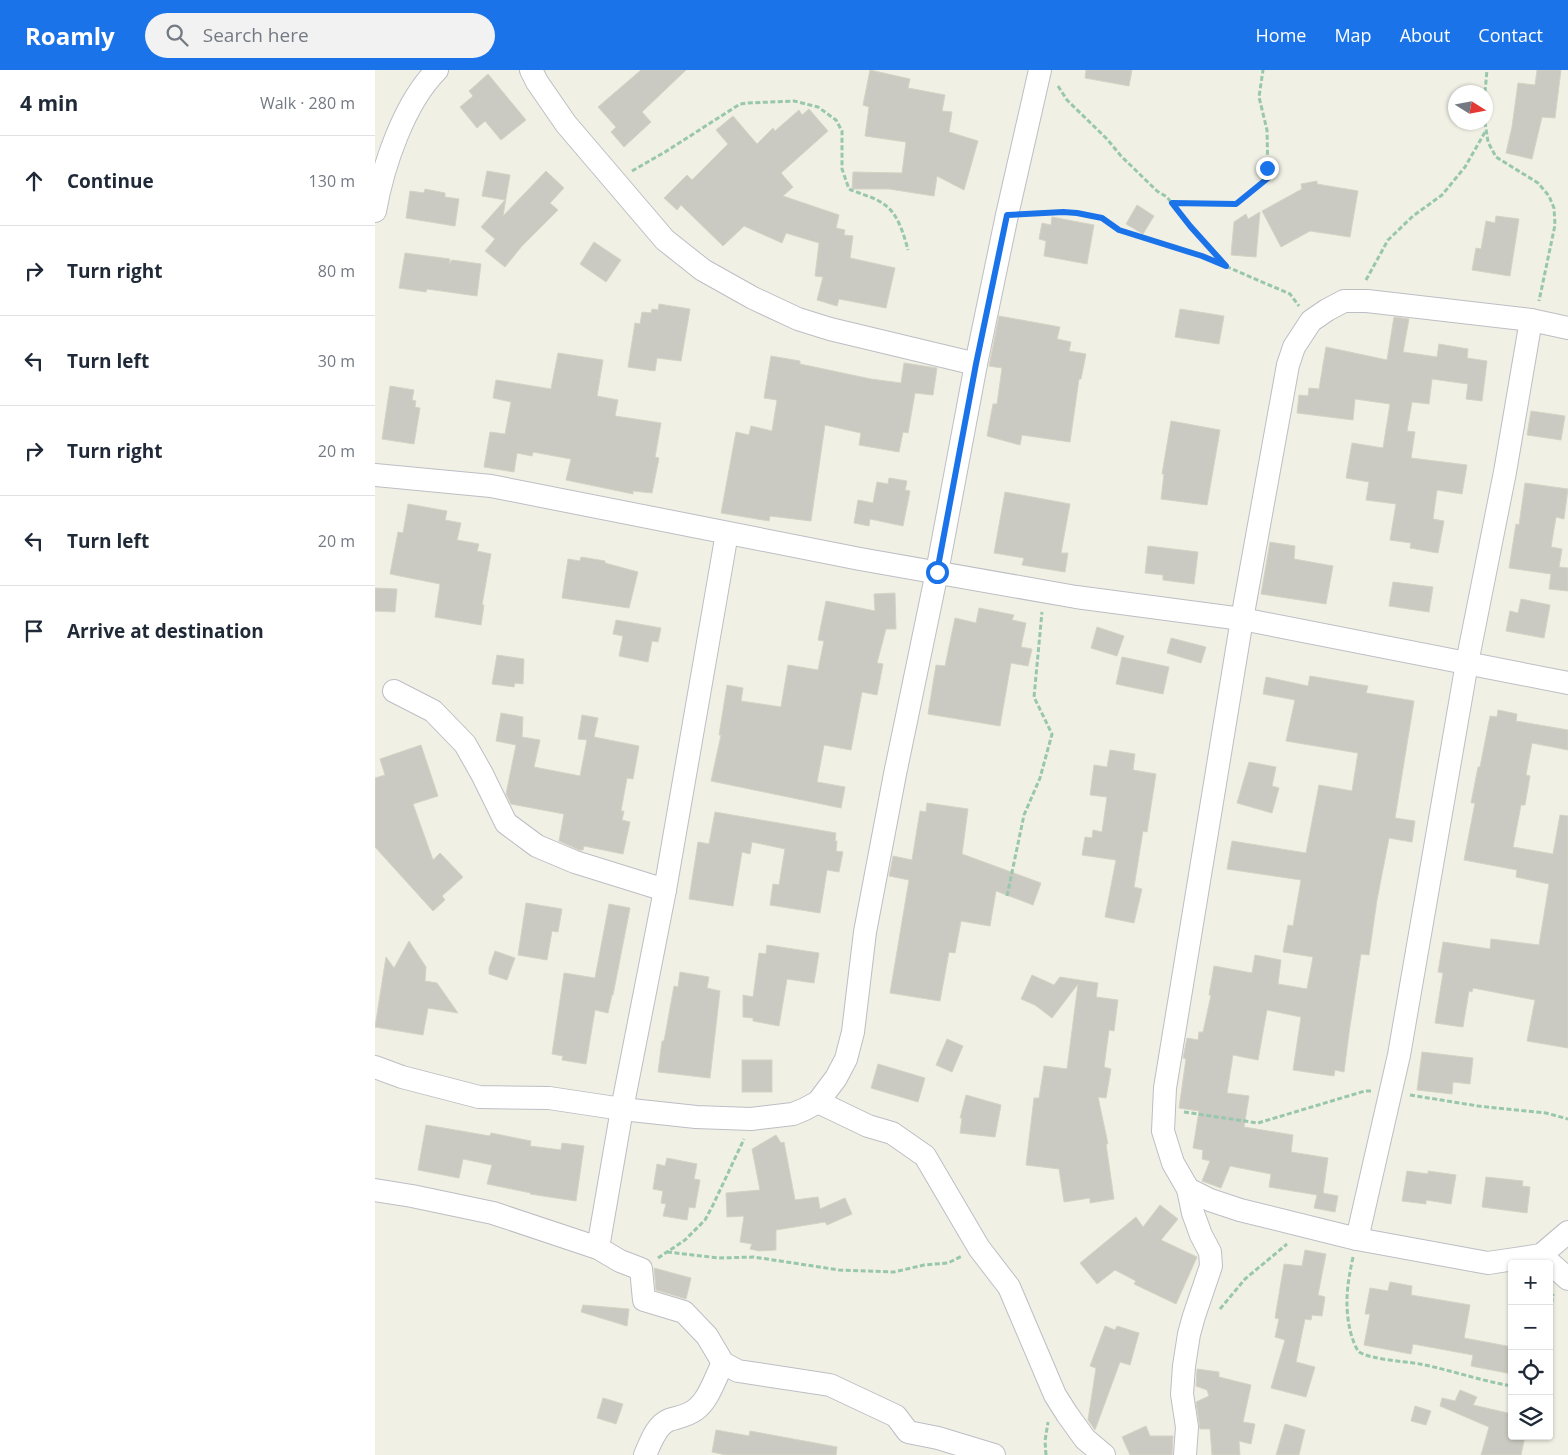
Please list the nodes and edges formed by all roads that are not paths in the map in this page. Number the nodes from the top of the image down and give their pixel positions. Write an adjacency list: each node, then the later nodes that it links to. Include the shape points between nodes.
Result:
1 (437, 70): 4 (street, via 415,97 392,148)
2 (531, 70): 7 (street, via 566,124 614,181 665,240 703,270 753,298 830,330)
3 (1040, 70): 7 (street)
4 (375, 211)
5 (1533, 321): 6 (street); 11 (street, via 1367,301 1344,301 1311,321 1294,346 1288,365); 12 (street)
6 (1568, 328)
7 (976, 364): 10 (street)
8 (375, 475): 9 (street, via 491,486)
9 (727, 533): 10 (street); 15 (street)
10 (937, 572): 11 (street); 17 (street, via 865,932 853,1032 846,1059)
11 (1242, 619): 12 (street); 19 (street, via 1163,1108 1163,1130 1173,1163)
12 (1467, 663): 13 (street); 22 (street, via 1392,1092)
13 (1568, 683)
14 (393, 691): 15 (street, via 433,711 465,744 506,823 537,846 575,862)
15 (665, 890): 18 (street)
16 (375, 1067): 18 (street, via 479,1097 549,1098)
17 (818, 1102): 18 (street, via 793,1114 751,1119); 29 (street, via 868,1126 892,1133 925,1156 979,1248 1009,1287 1055,1394 1085,1440)
18 (622, 1109): 23 (street)
19 (1188, 1188): 22 (street, via 1225,1205); 30 (street, via 1193,1213 1210,1252 1211,1266 1189,1334 1182,1394 1187,1427)
20 (375, 1190): 23 (street, via 493,1213)
21 (1568, 1232): 24 (street)
22 (1357, 1239): 24 (street, via 1488,1263)
23 (598, 1248): 26 (street, via 641,1269 644,1300 684,1312 707,1336)
24 (1541, 1255): 25 (street)
25 (1568, 1279)
26 (723, 1363): 27 (street, via 701,1405 686,1415 667,1421 654,1435); 28 (street, via 737,1371 830,1385 896,1416 908,1432)
27 (645, 1455)
28 (994, 1455)
29 (1104, 1455)
30 (1185, 1455)

